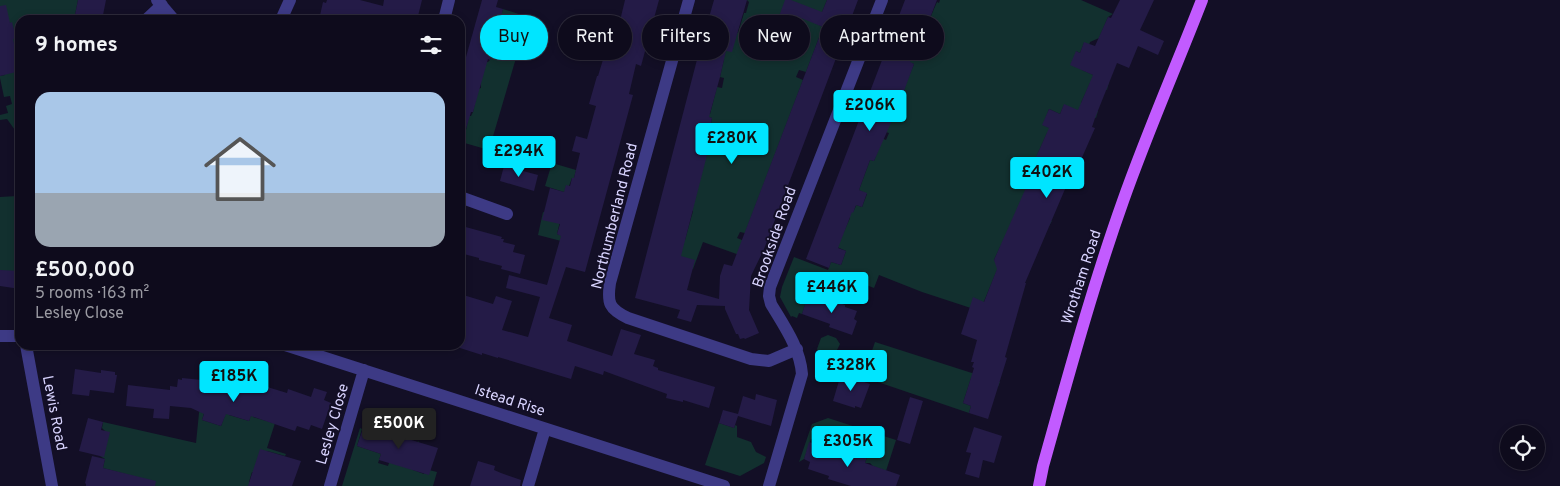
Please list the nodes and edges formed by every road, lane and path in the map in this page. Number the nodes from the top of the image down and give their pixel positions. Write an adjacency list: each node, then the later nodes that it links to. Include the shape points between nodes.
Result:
1 (290, 0): 9 (street)
2 (449, 0): 10 (street)
3 (689, 0): 15 (street, Northumberland Road, via 610,283 610,305 628,318 751,359 769,361)
4 (882, 0): 15 (street, Brookside Road, via 770,287 770,304)
5 (1202, 0): 25 (main road, Wrotham Road, via 1113,230 1078,339)
6 (159, 2): 7 (street); 8 (street)
7 (150, 15)
8 (170, 15)
9 (283, 15)
10 (445, 15)
11 (465, 199): 12 (street)
12 (507, 214)
13 (0, 336): 14 (street)
14 (15, 336)
15 (797, 349): 24 (street, Brookside Road, via 802,365 801,383)
16 (27, 350): 20 (street, Lewis Road)
17 (301, 350): 18 (street, Istead Rise)
18 (364, 370): 19 (street, Istead Rise); 21 (street, Lesley Close)
19 (545, 429): 22 (street); 23 (street, Istead Rise)
20 (52, 486)
21 (330, 486)
22 (528, 486)
23 (724, 486)
24 (769, 486)
25 (1039, 486)

